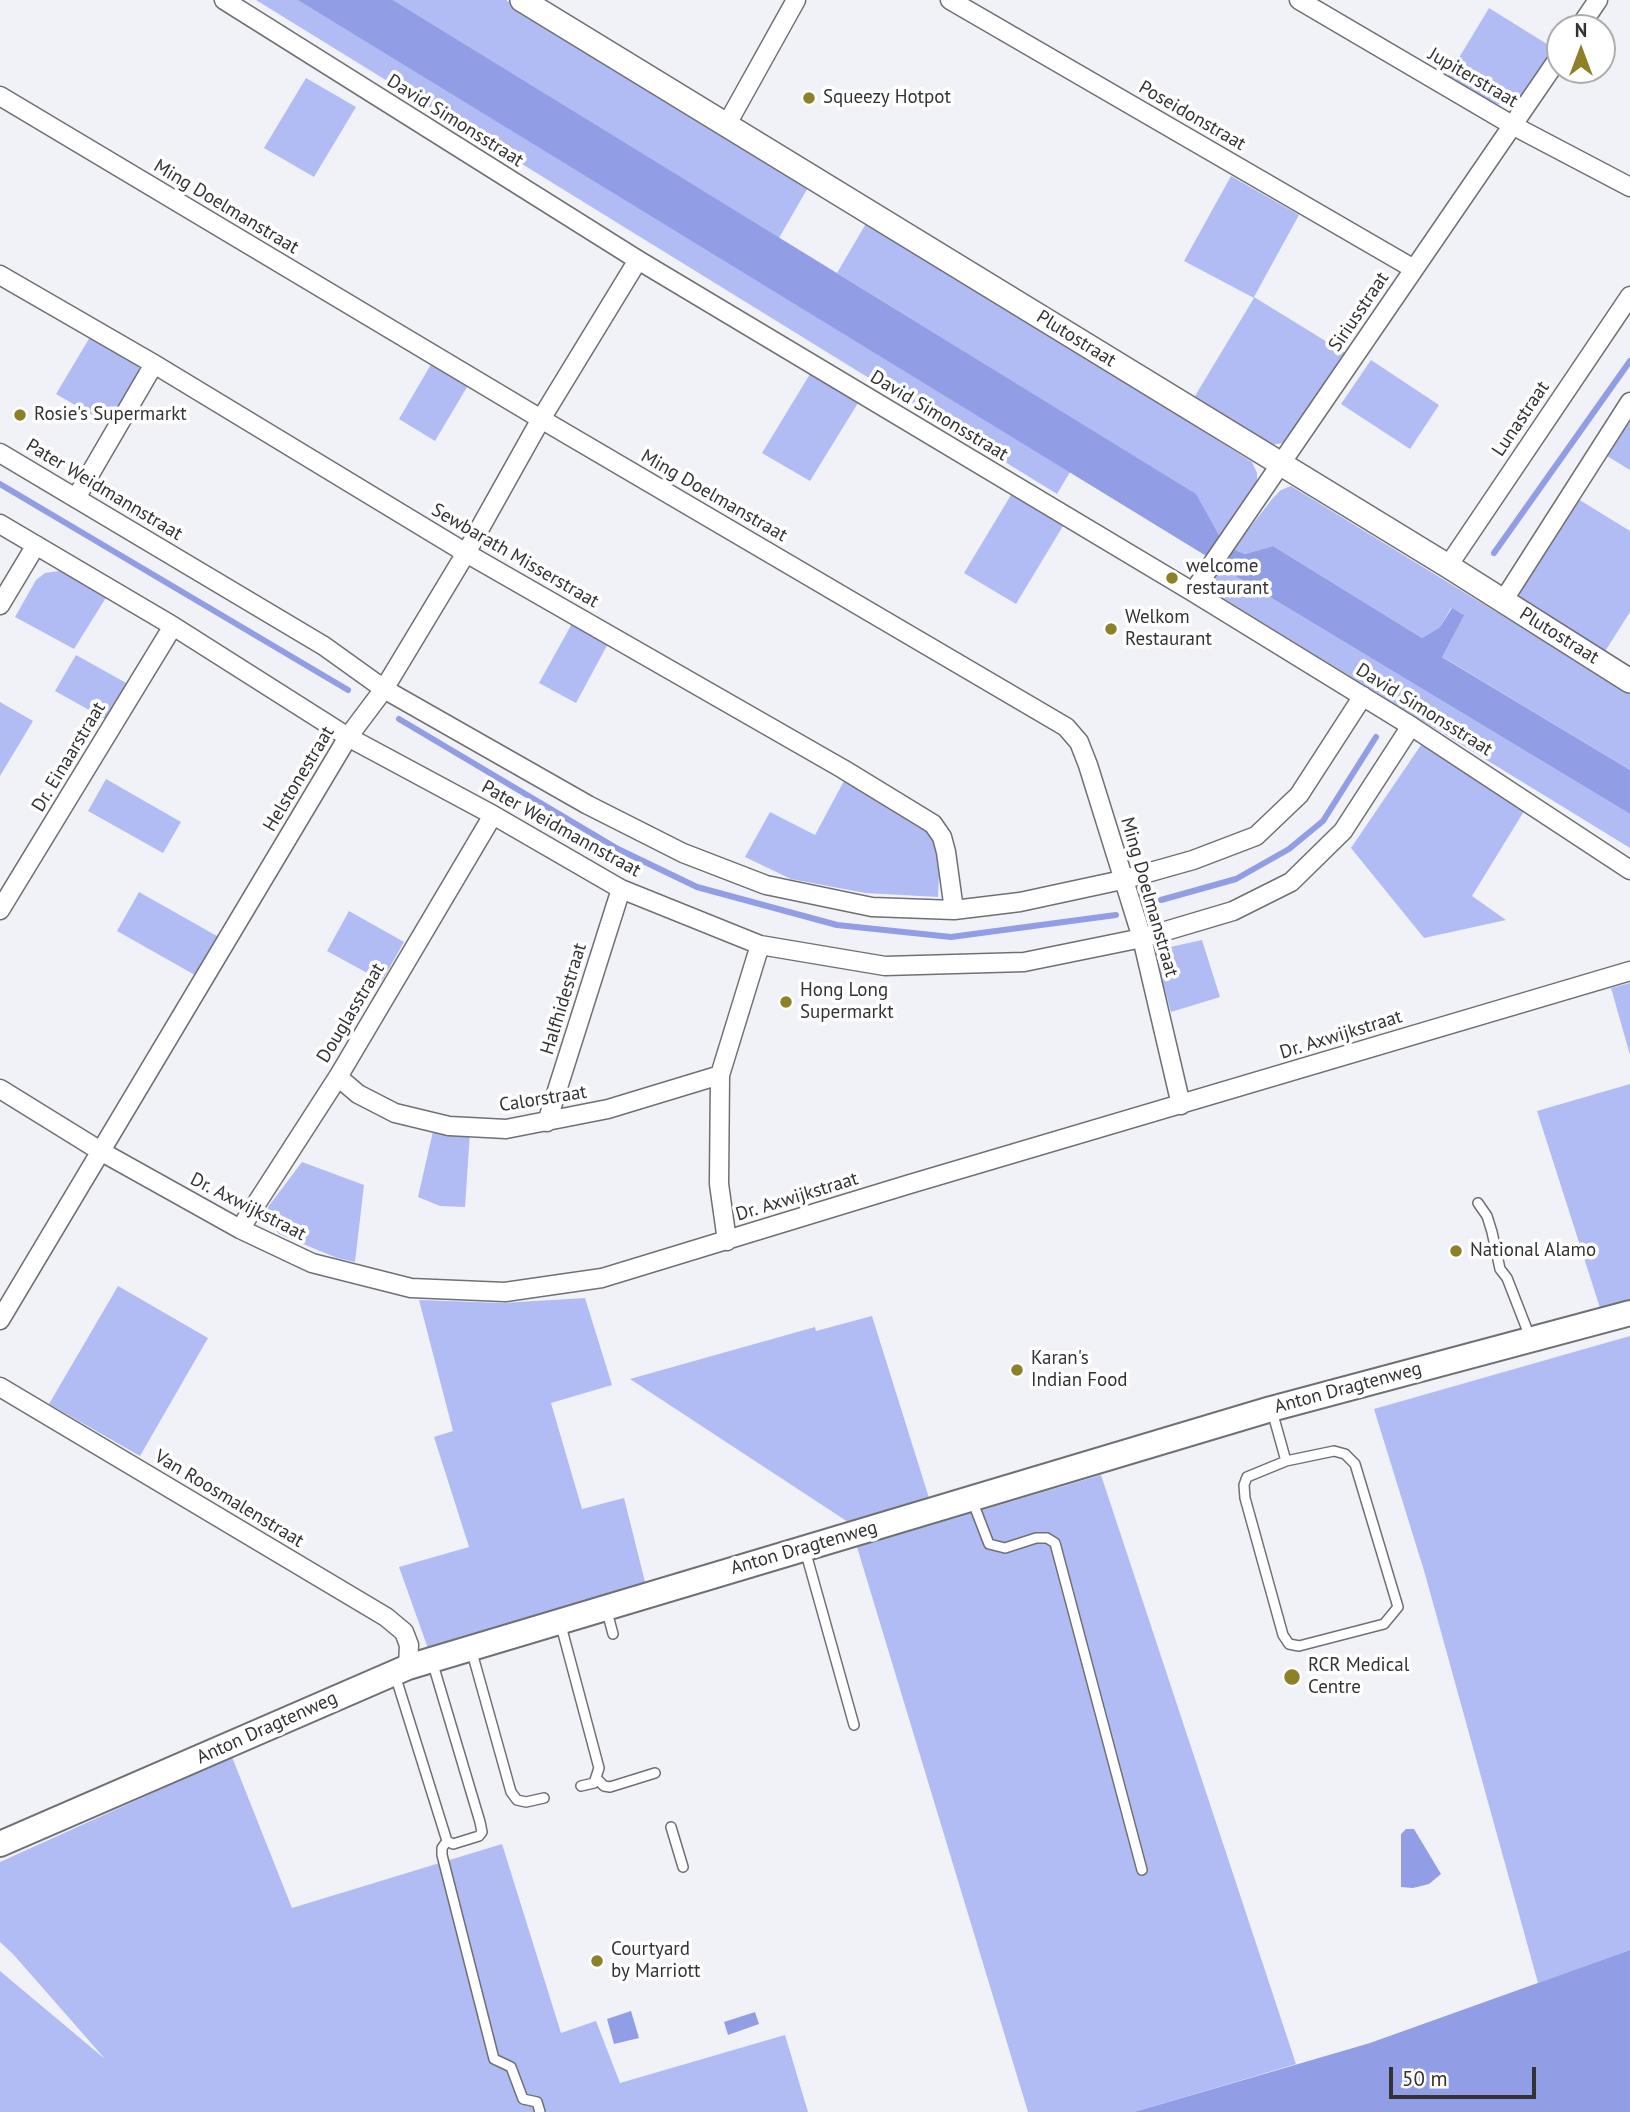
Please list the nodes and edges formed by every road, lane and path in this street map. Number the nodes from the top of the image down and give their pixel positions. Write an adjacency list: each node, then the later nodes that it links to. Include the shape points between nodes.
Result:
1 (224, 0): 11 (street, David Simonsstraat)
2 (522, 0): 8 (street, Plutostraat)
3 (796, 0): 8 (street)
4 (950, 0): 12 (street, Poseidonstraat)
5 (1298, 0): 9 (street, Jupiterstraat)
6 (1546, 76): 9 (street, Siriusstraat)
7 (0, 96): 17 (street, Ming Doelmanstraat)
8 (727, 124): 19 (street, Plutostraat)
9 (1512, 125): 10 (street, Jupiterstraat); 12 (street, Siriusstraat)
10 (1630, 187)
11 (638, 260): 17 (street, Helstonestraat); 25 (street, David Simonsstraat)
12 (1414, 269): 19 (street, Siriusstraat)
13 (0, 275): 15 (street, Sewbarath Misserstraat)
14 (1630, 296): 24 (street, Lunastraat)
15 (154, 364): 20 (street); 23 (street, Sewbarath Misserstraat)
16 (1630, 402): 26 (street)
17 (541, 419): 23 (street, Helstonestraat); 36 (street, Ming Doelmanstraat, via 1066,727 1079,742 1088,765)
18 (0, 453): 20 (street, Pater Weidmannstraat)
19 (1281, 465): 24 (street, Plutostraat); 25 (street, Siriusstraat)
20 (76, 498): 30 (street, Pater Weidmannstraat, via 324,646)
21 (0, 524): 22 (street, Pater Weidmannstraat)
22 (36, 545): 27 (street); 28 (street, Pater Weidmannstraat)
23 (466, 552): 30 (street, Helstonestraat); 39 (street, Sewbarath Misserstraat, via 933,824 946,852)
24 (1448, 566): 26 (street, Plutostraat)
25 (1193, 592): 31 (street, David Simonsstraat)
26 (1503, 601): 29 (street, Plutostraat)
27 (0, 605)
28 (173, 626): 33 (street, Pater Weidmannstraat); 38 (street, Dr. Einaarstraat)
29 (1630, 681)
30 (384, 689): 33 (street, Helstonestraat); 39 (street, Pater Weidmannstraat, via 588,805 683,853 765,885 872,907)
31 (1363, 696): 32 (street, David Simonsstraat); 36 (street, Pater Weidmannstraat, via 1299,795 1256,836)
32 (1411, 726): 35 (street, David Simonsstraat); 40 (street, Pater Weidmannstraat, via 1343,831 1291,882 1233,911)
33 (348, 737): 34 (street, Pater Weidmannstraat); 48 (street, Helstonestraat)
34 (493, 815): 37 (street, Pater Weidmannstraat); 44 (street, Douglasstraat)
35 (1630, 870)
36 (1122, 880): 39 (street, Pater Weidmannstraat, via 1020,902); 40 (street, Ming Doelmanstraat)
37 (621, 889): 41 (street, Pater Weidmannstraat); 47 (street, Halfhidestraat)
38 (0, 910)
39 (954, 910)
40 (1142, 939): 41 (street, Pater Weidmannstraat, via 1024,962 885,966); 46 (street, Ming Doelmanstraat)
41 (760, 945): 43 (street)
42 (1630, 971): 46 (street, Dr. Axwijkstraat)
43 (720, 1075): 47 (street, Calorstraat); 51 (street, via 719,1184)
44 (338, 1077): 47 (street, Calorstraat, via 358,1094 395,1113 449,1126 506,1129); 50 (street, Douglasstraat)
45 (0, 1089): 48 (street, Dr. Axwijkstraat)
46 (1181, 1105): 51 (street, Dr. Axwijkstraat)
47 (547, 1122)
48 (102, 1152): 50 (street, Dr. Axwijkstraat); 53 (street, Helstonestraat)
49 (1478, 1203): 54 (lane, via 1487,1216 1500,1269)
50 (240, 1229): 51 (street, Dr. Axwijkstraat, via 312,1263 411,1288 505,1292 602,1278)
51 (727, 1241)
52 (1630, 1313): 54 (main road, Anton Dragtenweg)
53 (0, 1320)
54 (1530, 1339): 56 (main road, Anton Dragtenweg)
55 (0, 1387): 65 (street, Van Roosmalenstraat, via 386,1617 404,1632 409,1645)
56 (1271, 1409): 57 (lane); 58 (main road, Anton Dragtenweg)
57 (1286, 1461): 57 (lane, via 1334,1451 1355,1464 1398,1607 1384,1624 1299,1646 1289,1644 1283,1635 1244,1485 1247,1477)
58 (972, 1499): 59 (main road, Anton Dragtenweg); 75 (lane, via 989,1544 1004,1548 1036,1538 1055,1543)
59 (804, 1548): 60 (main road, Anton Dragtenweg); 66 (lane)
60 (605, 1606): 61 (main road, Anton Dragtenweg); 62 (lane)
61 (559, 1620): 63 (main road, Anton Dragtenweg); 68 (lane, via 599,1769)
62 (614, 1634)
63 (470, 1647): 64 (main road, Anton Dragtenweg); 70 (lane, via 511,1792 526,1802)
64 (432, 1659): 65 (main road, Anton Dragtenweg); 72 (lane, via 482,1832 453,1844)
65 (401, 1670): 72 (lane); 73 (main road, Anton Dragtenweg)
66 (854, 1725)
67 (655, 1773): 68 (lane, via 610,1787)
68 (596, 1778): 69 (lane)
69 (581, 1786)
70 (544, 1798)
71 (671, 1827): 74 (lane)
72 (447, 1841): 76 (lane, via 442,1855 494,2059 512,2067 523,2099 537,2102)
73 (0, 1844)
74 (683, 1867)
75 (1142, 1870)
76 (540, 2112)

